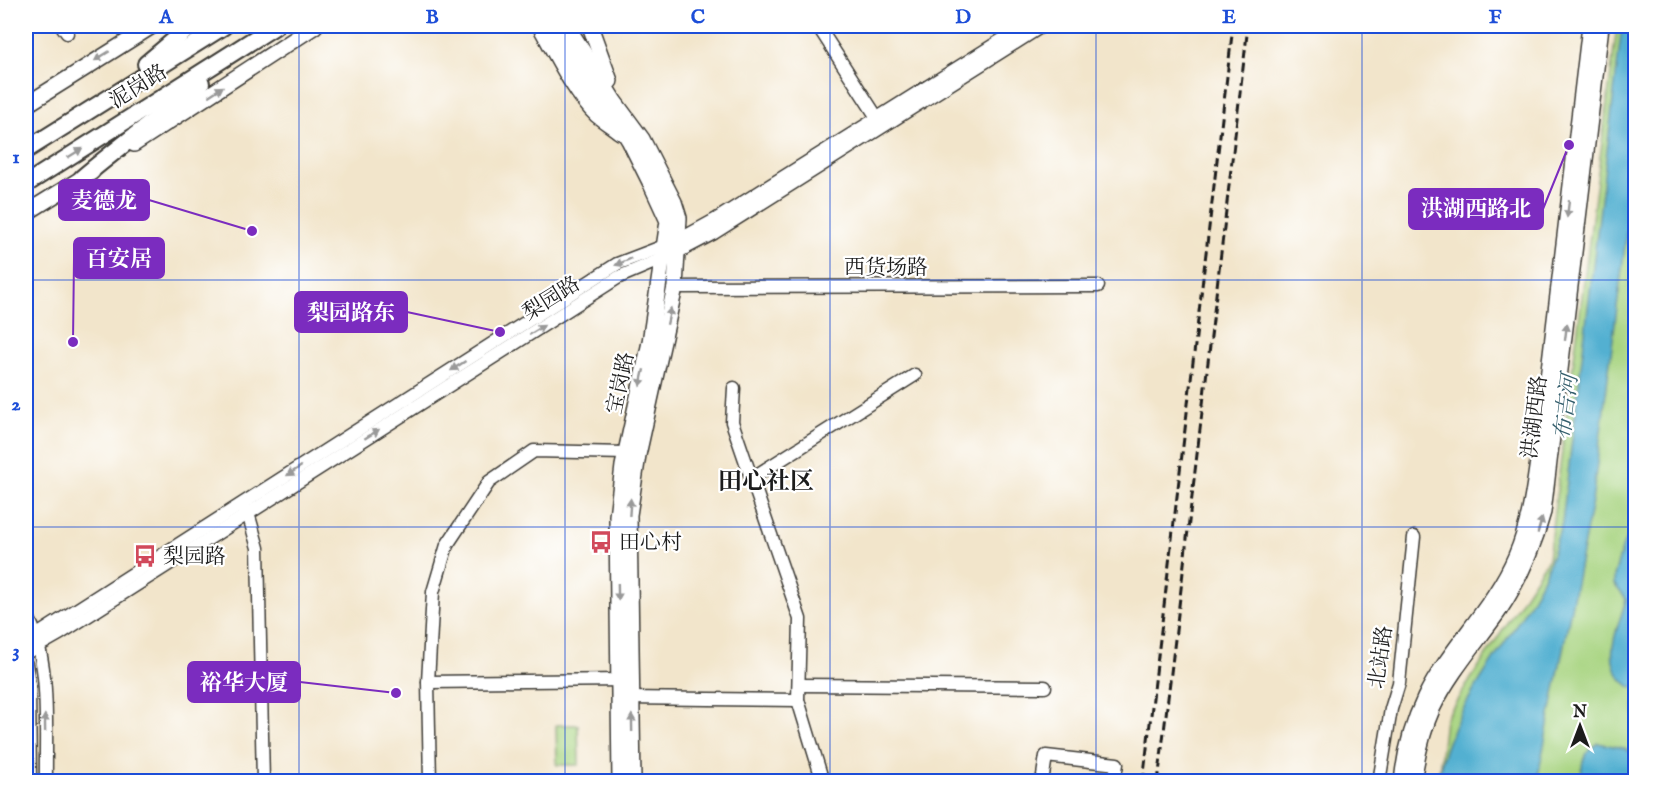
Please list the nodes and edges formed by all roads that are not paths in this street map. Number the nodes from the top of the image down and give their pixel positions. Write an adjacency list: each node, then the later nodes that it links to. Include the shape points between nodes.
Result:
1 (152, 26): 17 (main road, one-way to 17)
2 (191, 26): 16 (highway)
3 (224, 26): 16 (highway, 泥岗路)
4 (275, 26): 15 (highway, 泥岗路)
5 (315, 26): 21 (main road, one-way to 5)
6 (540, 26): 19 (main road, via 589,106)
7 (554, 26): 19 (main road, 宝岗路, via 584,78)
8 (567, 26): 19 (main road, 宝岗路)
9 (590, 26): 19 (main road)
10 (818, 26): 18 (street)
11 (1024, 26): 18 (street, 梨园路)
12 (1042, 26): 24 (street, 梨园路, via 730,224)
13 (1590, 26): 53 (main road, 洪湖西路, one-way to 53, via 1529,517 1516,558 1425,697 1409,738)
14 (1601, 26): 54 (main road, 洪湖西路, one-way to 14, via 1420,742 1433,707 1527,562 1543,513)
15 (231, 54): 21 (highway, via 173,107); 22 (highway, 泥岗路, one-way to 15)
16 (121, 90): 20 (highway, 泥岗路)
17 (26, 105)
18 (878, 119): 24 (street, 梨园路)
19 (635, 140): 24 (main road, 宝岗路, via 674,202 679,218)
20 (26, 150)
21 (82, 178): 23 (main road)
22 (26, 184)
23 (26, 213)
24 (670, 249): 26 (main road, 宝岗路); 29 (main road, 宝岗路, one-way to 29); 31 (street, 梨园路)
25 (1098, 286): 26 (street, 西货场路)
26 (675, 287): 37 (main road, 宝岗路, one-way to 26, via 631,496)
27 (915, 375): 30 (street)
28 (734, 388): 30 (street, via 732,422)
29 (626, 453): 37 (main road, 宝岗路, one-way to 37, via 617,516); 38 (street, via 534,451 489,482 447,545 433,592)
30 (752, 478): 39 (street, via 800,619)
31 (245, 509): 34 (street, 梨园路, via 61,633); 45 (street, via 258,548)
32 (1414, 537): 52 (street, 北站路, via 1399,683)
33 (26, 614): 34 (street)
34 (33, 640): 35 (street, 梨园路); 44 (street, one-way to 34, via 44,675)
35 (26, 653)
36 (26, 664): 43 (street)
37 (625, 680): 38 (street); 41 (main road, 宝岗路)
38 (428, 682): 46 (street)
39 (799, 685): 40 (street); 42 (street)
40 (1044, 687)
41 (625, 698): 42 (street); 47 (main road, 宝岗路); 48 (main road, 宝岗路, one-way to 41)
42 (798, 700): 49 (street)
43 (30, 782)
44 (46, 782)
45 (263, 782)
46 (430, 782)
47 (620, 782)
48 (633, 782)
49 (823, 782)
50 (1042, 782): 51 (street, via 1046,756 1117,764)
51 (1114, 782)
52 (1379, 782)
53 (1402, 782)
54 (1413, 782)

